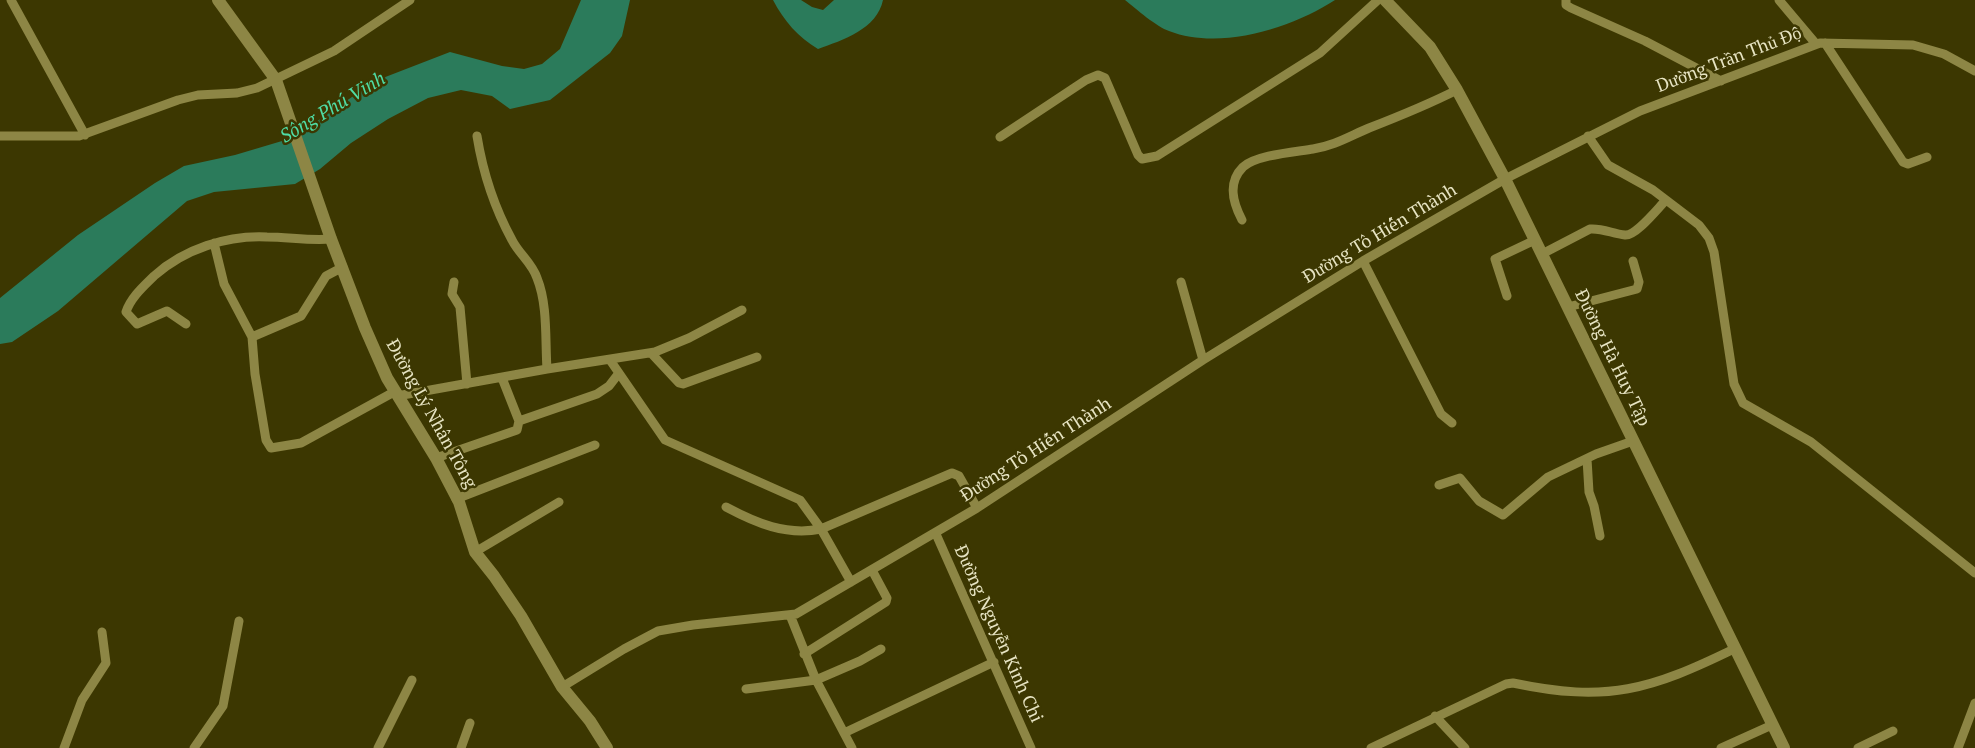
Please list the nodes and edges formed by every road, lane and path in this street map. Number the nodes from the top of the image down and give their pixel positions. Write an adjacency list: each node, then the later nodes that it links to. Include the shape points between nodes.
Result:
1 (11, 0): 13 (street)
2 (218, 0): 10 (main road, Đường Lý Nhân Tông)
3 (410, 0): 10 (street, via 334,51)
4 (1378, 0): 17 (street, via 1320,53 1156,156 1142,159 1138,155 1105,78 1098,75)
5 (1385, 0): 12 (main road, Đường Hà Huy Tập, via 1430,47)
6 (1566, 0): 11 (street, via 1566,5 1571,8 1645,41)
7 (1779, 0): 8 (street)
8 (1820, 44): 9 (street, Dường Trần Thủ Độ, via 1913,45 1944,54); 11 (street, Dường Trần Thủ Độ); 18 (street, via 1903,162 1908,164)
9 (1975, 70)
10 (276, 80): 13 (street, via 237,93 198,95 178,100); 22 (main road, Đường Lý Nhân Tông)
11 (1721, 81): 16 (street, Dường Trần Thủ Độ, via 1640,111)
12 (1457, 90): 19 (main road, Đường Hà Huy Tập); 21 (street, via 1338,144 1246,165 1236,176 1232,196)
13 (84, 135): 14 (street)
14 (0, 136)
15 (477, 136): 40 (street, via 490,192 512,240 538,278)
16 (1588, 136): 19 (street, Dường Trần Thủ Độ); 20 (street, via 1608,164)
17 (1000, 137)
18 (1927, 157)
19 (1505, 179): 23 (main road, Đường Hà Huy Tập); 26 (street, Đường Tô Hiến Thành)
20 (1666, 200): 25 (street, via 1634,233 1625,235 1590,229); 61 (street, via 1699,225 1709,238 1714,252 1734,384 1743,403 1811,442)
21 (1242, 220)
22 (331, 239): 24 (street, via 249,237); 28 (main road, Đường Lý Nhân Tông)
23 (1535, 240): 25 (main road, Đường Hà Huy Tập); 31 (street, via 1495,259)
24 (214, 244): 34 (street, via 184,255 162,269 136,294 126,312 137,324 167,311); 35 (street, via 224,284)
25 (1542, 254): 32 (main road, Đường Hà Huy Tập)
26 (1363, 261): 39 (street, Đường Tô Hiến Thành); 46 (street, via 1441,414)
27 (1633, 261): 32 (street, via 1639,282 1636,289)
28 (343, 267): 35 (street, via 326,276 301,316); 44 (main road, Đường Lý Nhân Tông, via 365,328)
29 (454, 282): 43 (street, via 452,294 460,307)
30 (1181, 282): 39 (street)
31 (1507, 296)
32 (1568, 307): 47 (main road, Đường Hà Huy Tập)
33 (742, 310): 36 (street, via 689,338)
34 (186, 324)
35 (252, 337): 44 (street, via 266,440 271,448 301,443)
36 (651, 353): 37 (street, via 683,384); 38 (street)
37 (757, 357)
38 (610, 360): 40 (street); 41 (street)
39 (1203, 360): 55 (street, Đường Tô Hiến Thành)
40 (547, 368): 42 (street)
41 (618, 373): 45 (street, via 597,394); 56 (street, via 665,440 750,480 796,497 807,507)
42 (502, 378): 43 (street); 45 (street)
43 (467, 384): 44 (street)
44 (396, 394): 49 (main road, Đường Lý Nhân Tông)
45 (519, 421): 49 (street, via 519,427 513,433)
46 (1452, 423)
47 (1633, 441): 50 (street); 66 (main road, Đường Hà Huy Tập)
48 (595, 445): 52 (street)
49 (436, 458): 52 (main road, Đường Lý Nhân Tông)
50 (1587, 459): 51 (street, via 1542,480 1503,515 1479,501 1460,478); 58 (street, via 1589,492)
51 (1439, 485)
52 (456, 499): 59 (main road, Đường Lý Nhân Tông)
53 (559, 502): 59 (street)
54 (726, 507): 56 (street, via 765,526 794,531)
55 (977, 508): 56 (street, via 959,476 952,473); 57 (street, Đường Tô Hiến Thành)
56 (821, 529): 62 (street)
57 (936, 534): 60 (street, Đường Tô Hiến Thành); 69 (street, Đường Nguyễn Kinh Chi)
58 (1600, 536)
59 (474, 552): 72 (main road, Đường Lý Nhân Tông, via 521,616)
60 (872, 570): 62 (street, Đường Tô Hiến Thành); 68 (street, via 887,598 886,602)
61 (1975, 573)
62 (851, 582): 63 (street, Đường Tô Hiến Thành)
63 (790, 615): 68 (street); 72 (street, Đường Tô Hiến Thành, via 658,631)
64 (239, 621): 82 (street, via 223,706)
65 (102, 632): 81 (street, via 106,663 82,700)
66 (1736, 648): 75 (street, via 1679,675 1641,687 1583,694 1506,684); 77 (main road, Đường Hà Huy Tập)
67 (881, 649): 71 (street)
68 (804, 654): 71 (street)
69 (994, 662): 79 (street); 87 (street, Đường Nguyễn Kinh Chi)
70 (412, 680): 83 (street)
71 (816, 680): 73 (street); 79 (street)
72 (562, 687): 85 (main road, Đường Lý Nhân Tông, via 590,720)
73 (746, 689)
74 (1975, 704): 93 (street)
75 (1435, 716): 80 (street); 89 (street)
76 (470, 723): 84 (street)
77 (1772, 725): 90 (street); 91 (main road, Đường Hà Huy Tập)
78 (1893, 731): 92 (street)
79 (844, 733): 86 (street)
80 (1381, 746): 88 (street)
81 (64, 748)
82 (194, 748)
83 (378, 748)
84 (461, 748)
85 (607, 748)
86 (852, 748)
87 (1031, 748)
88 (1371, 748)
89 (1465, 748)
90 (1721, 748)
91 (1784, 748)
92 (1858, 748)
93 (1958, 748)

